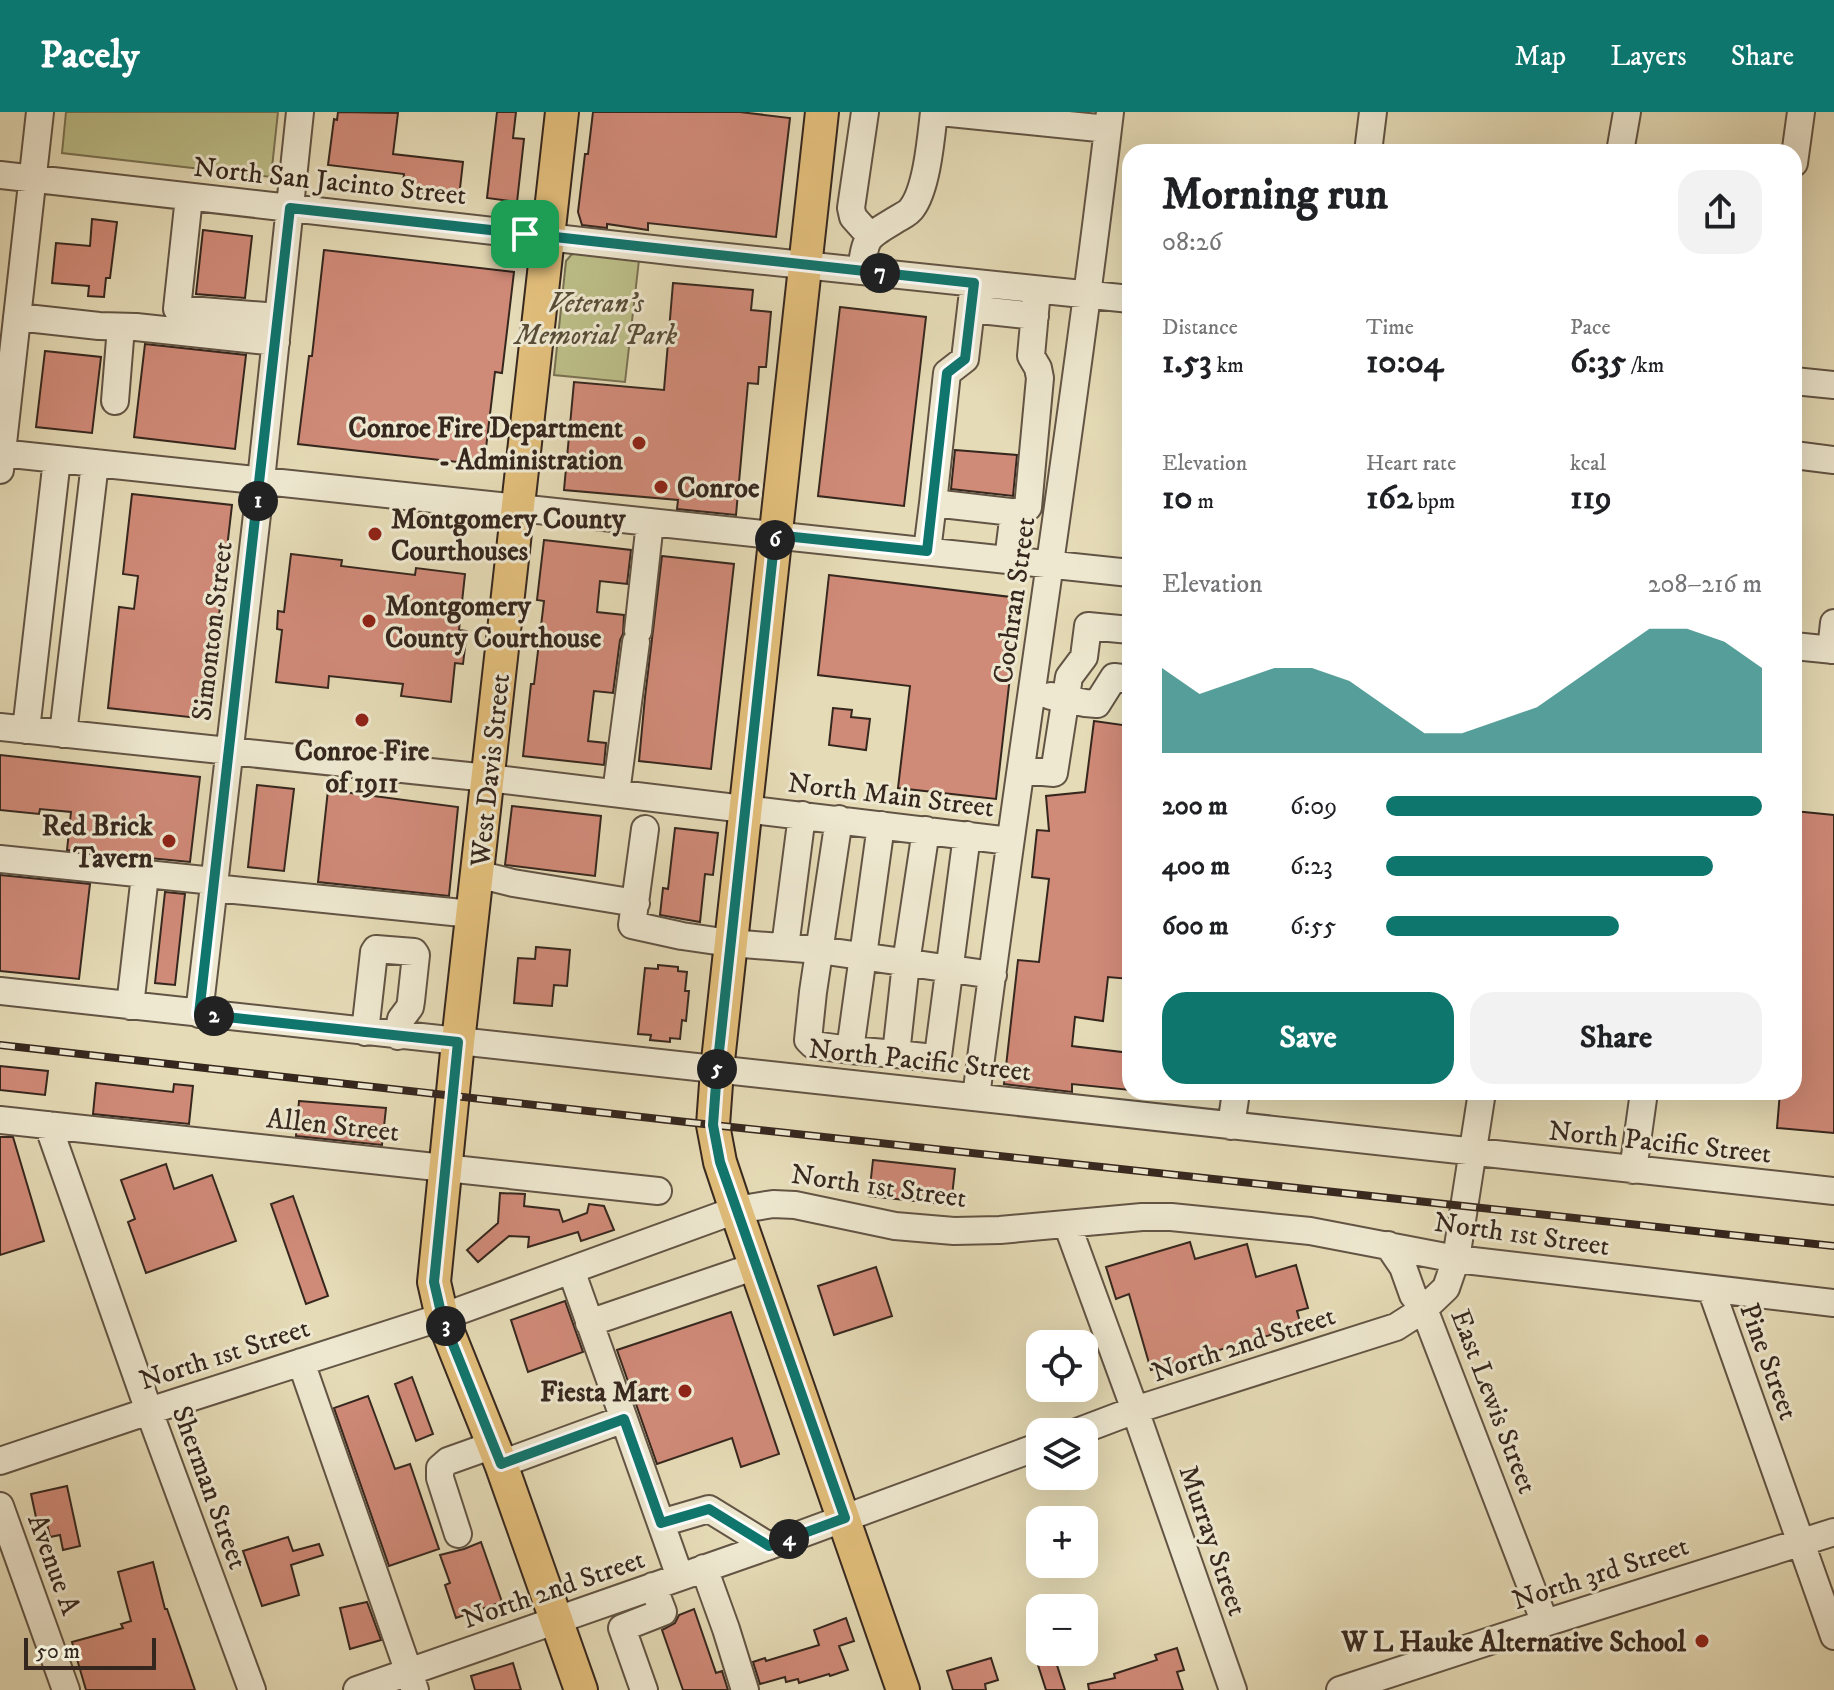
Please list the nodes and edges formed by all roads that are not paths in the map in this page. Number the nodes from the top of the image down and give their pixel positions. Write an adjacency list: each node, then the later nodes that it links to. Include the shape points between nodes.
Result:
1 (40, 112): 16 (street)
2 (300, 112): 18 (street, Simonton Street)
3 (562, 112): 20 (main road, West Davis Street)
4 (822, 112): 21 (main road)
5 (865, 112): 19 (street, via 851,208)
6 (937, 112): 10 (street); 19 (street, via 911,211)
7 (1373, 112): 12 (street)
8 (1627, 112): 13 (street)
9 (1801, 112): 14 (street)
10 (984, 114): 11 (street)
11 (1109, 121): 25 (street, Cochran Street)
12 (1369, 144)
13 (1621, 144)
14 (1797, 144)
15 (0, 175): 16 (street, North San Jacinto Street)
16 (32, 180): 17 (street, North San Jacinto Street); 23 (street)
17 (189, 197): 18 (street, North San Jacinto Street); 31 (street, via 177,309)
18 (290, 208): 20 (street, North San Jacinto Street); 31 (street, Simonton Street)
19 (870, 236): 22 (street)
20 (547, 237): 21 (street, North San Jacinto Street); 44 (main road, West Davis Street)
21 (805, 265): 22 (street, North San Jacinto Street); 47 (main road)
22 (861, 271): 26 (street, North San Jacinto Street)
23 (10, 286): 29 (street)
24 (1037, 290): 25 (street, North San Jacinto Street); 26 (street, North San Jacinto Street); 28 (street)
25 (1087, 295): 27 (street, North San Jacinto Street); 41 (street, Cochran Street)
26 (972, 296): 28 (street); 43 (street, via 965,359 947,373)
27 (1122, 298)
28 (1035, 316): 35 (street, via 1031,356 1040,378)
29 (17, 317): 30 (street); 37 (street)
30 (121, 327): 31 (street); 34 (street)
31 (277, 330): 42 (street, Simonton Street)
32 (1802, 382): 33 (street)
33 (1834, 385)
34 (115, 401)
35 (1033, 456): 41 (street); 45 (street, via 1028,507)
36 (1802, 456): 39 (street)
37 (1, 459): 38 (street)
38 (57, 459): 40 (street); 59 (street)
39 (1834, 460)
40 (95, 463): 42 (street); 60 (street)
41 (1064, 463): 50 (street, Cochran Street)
42 (261, 480): 44 (street); 61 (street, Simonton Street)
43 (933, 503): 45 (street); 48 (street)
44 (518, 508): 46 (street); 63 (main road, West Davis Street)
45 (1014, 512): 49 (street)
46 (650, 522): 47 (street); 64 (street)
47 (775, 535): 48 (street); 65 (main road)
48 (927, 551): 49 (street)
49 (1008, 560): 50 (street)
50 (1051, 565): 51 (street); 57 (street, Cochran Street)
51 (1122, 572)
52 (1834, 623): 55 (street)
53 (1122, 629): 58 (street, via 1088,626 1084,657 1069,677)
54 (1802, 647): 55 (street)
55 (1832, 650)
56 (1122, 678): 58 (street, via 1114,677 1097,704)
57 (1032, 693): 58 (street); 62 (street, Cochran Street)
58 (1067, 698): 62 (street, via 1054,773)
59 (13, 729): 60 (street, North Main Street)
60 (63, 734): 61 (street, North Main Street)
61 (229, 750): 63 (street, North Main Street); 76 (street, Simonton Street)
62 (1021, 770): 72 (street, Cochran Street)
63 (488, 778): 64 (street, North Main Street); 74 (main road, West Davis Street)
64 (616, 793): 65 (street, North Main Street)
65 (745, 808): 66 (street, North Main Street); 79 (main road)
66 (802, 815): 67 (street, North Main Street); 80 (street)
67 (839, 819): 68 (street, North Main Street); 81 (street)
68 (881, 825): 70 (street, North Main Street); 82 (street)
69 (645, 829): 77 (street)
70 (926, 830): 71 (street, North Main Street); 83 (street)
71 (967, 835): 72 (street, North Main Street); 84 (street)
72 (1010, 841): 85 (street, Cochran Street)
73 (0, 859): 75 (street)
74 (477, 874): 77 (street); 78 (main road, West Davis Street)
75 (145, 875): 76 (street); 87 (street)
76 (214, 884): 78 (street); 88 (street, Simonton Street)
77 (636, 903): 79 (street, via 632,925)
78 (472, 914): 91 (main road, West Davis Street)
79 (730, 943): 80 (street); 94 (main road)
80 (785, 947): 81 (street)
81 (819, 950): 82 (street); 92 (street, via 808,1040)
82 (862, 956): 83 (street); 92 (street)
83 (906, 963): 84 (street); 93 (street)
84 (948, 970): 85 (street); 93 (street, via 938,1056)
85 (993, 975): 96 (street, Cochran Street)
86 (0, 991): 87 (street, North Pacific Street)
87 (130, 1006): 88 (street, North Pacific Street)
88 (199, 1014): 89 (street, North Pacific Street)
89 (365, 1032): 90 (street, North Pacific Street); 90 (street, via 374,952 414,952 410,1007)
90 (398, 1036): 91 (street, North Pacific Street)
91 (458, 1042): 94 (street, North Pacific Street); 104 (main road, West Davis Street)
92 (854, 1050): 93 (street); 95 (street)
93 (896, 1054)
94 (717, 1070): 95 (street, North Pacific Street); 108 (main road, via 713,1125)
95 (856, 1085): 96 (street, North Pacific Street)
96 (976, 1097): 102 (street, North Pacific Street)
97 (1235, 1100): 102 (street)
98 (1481, 1100): 103 (street, East Lewis Street)
99 (1643, 1100): 105 (street)
100 (0, 1120): 101 (street, Allen Street)
101 (48, 1125): 104 (street, Allen Street); 121 (street, Sherman Street)
102 (1231, 1126): 103 (street, North Pacific Street)
103 (1473, 1153): 105 (street, North Pacific Street); 111 (street, East Lewis Street)
104 (445, 1169): 106 (street, Allen Street); 117 (main road, West Davis Street, via 434,1282)
105 (1633, 1170): 107 (street, North Pacific Street)
106 (658, 1191)
107 (1834, 1191)
108 (736, 1210): 109 (street, North 1st Street, via 795,1205 895,1226 954,1231); 112 (main road); 113 (street, North 1st Street)
109 (1067, 1224): 110 (street, North 1st Street, via 1171,1217); 120 (street, Murray Street)
110 (1388, 1245): 111 (street, North 1st Street); 116 (street)
111 (1456, 1259): 114 (street, North 1st Street); 116 (street, East Lewis Street, via 1446,1288)
112 (756, 1266): 118 (street); 128 (main road)
113 (571, 1270): 117 (street, North 1st Street); 118 (street)
114 (1711, 1289): 115 (street, North 1st Street); 132 (street, Pine Street)
115 (1834, 1303)
116 (1424, 1309): 120 (street, North 2nd Street, via 1396,1327); 137 (street, East Lewis Street)
117 (442, 1317): 119 (street, North 1st Street); 125 (main road, West Davis Street)
118 (589, 1323): 122 (street)
119 (301, 1362): 121 (street, North 1st Street); 139 (street)
120 (1135, 1410): 123 (street, North 2nd Street); 147 (street, Murray Street)
121 (149, 1411): 126 (street, North 1st Street); 141 (street, Sherman Street)
122 (624, 1419): 125 (street); 129 (street)
123 (1098, 1424)
124 (1026, 1451): 128 (street, North 2nd Street)
125 (497, 1454): 131 (street, via 448,1461 440,1468); 136 (main road, West Davis Street)
126 (0, 1461)
127 (0, 1506): 140 (street, Avenue A)
128 (845, 1518): 133 (street, North 2nd Street); 146 (main road)
129 (661, 1523): 133 (street, via 709,1509); 134 (street)
130 (1834, 1532): 132 (street, North 3rd Street)
131 (458, 1534)
132 (1801, 1542): 137 (street, North 3rd Street); 138 (street, Pine Street)
133 (769, 1546): 134 (street, North 2nd Street)
134 (692, 1573): 135 (street, North 2nd Street); 145 (street, via 726,1629)
135 (653, 1586): 136 (street, North 2nd Street); 144 (street, via 663,1612 622,1628)
136 (558, 1620): 139 (street, North 2nd Street); 143 (main road, West Davis Street)
137 (1545, 1623): 148 (street, North 3rd Street)
138 (1834, 1636)
139 (412, 1681): 142 (street, North 2nd Street)
140 (66, 1690)
141 (252, 1690)
142 (357, 1690)
143 (581, 1690)
144 (644, 1690)
145 (745, 1690)
146 (903, 1690)
147 (1233, 1690)
148 (1340, 1690)

